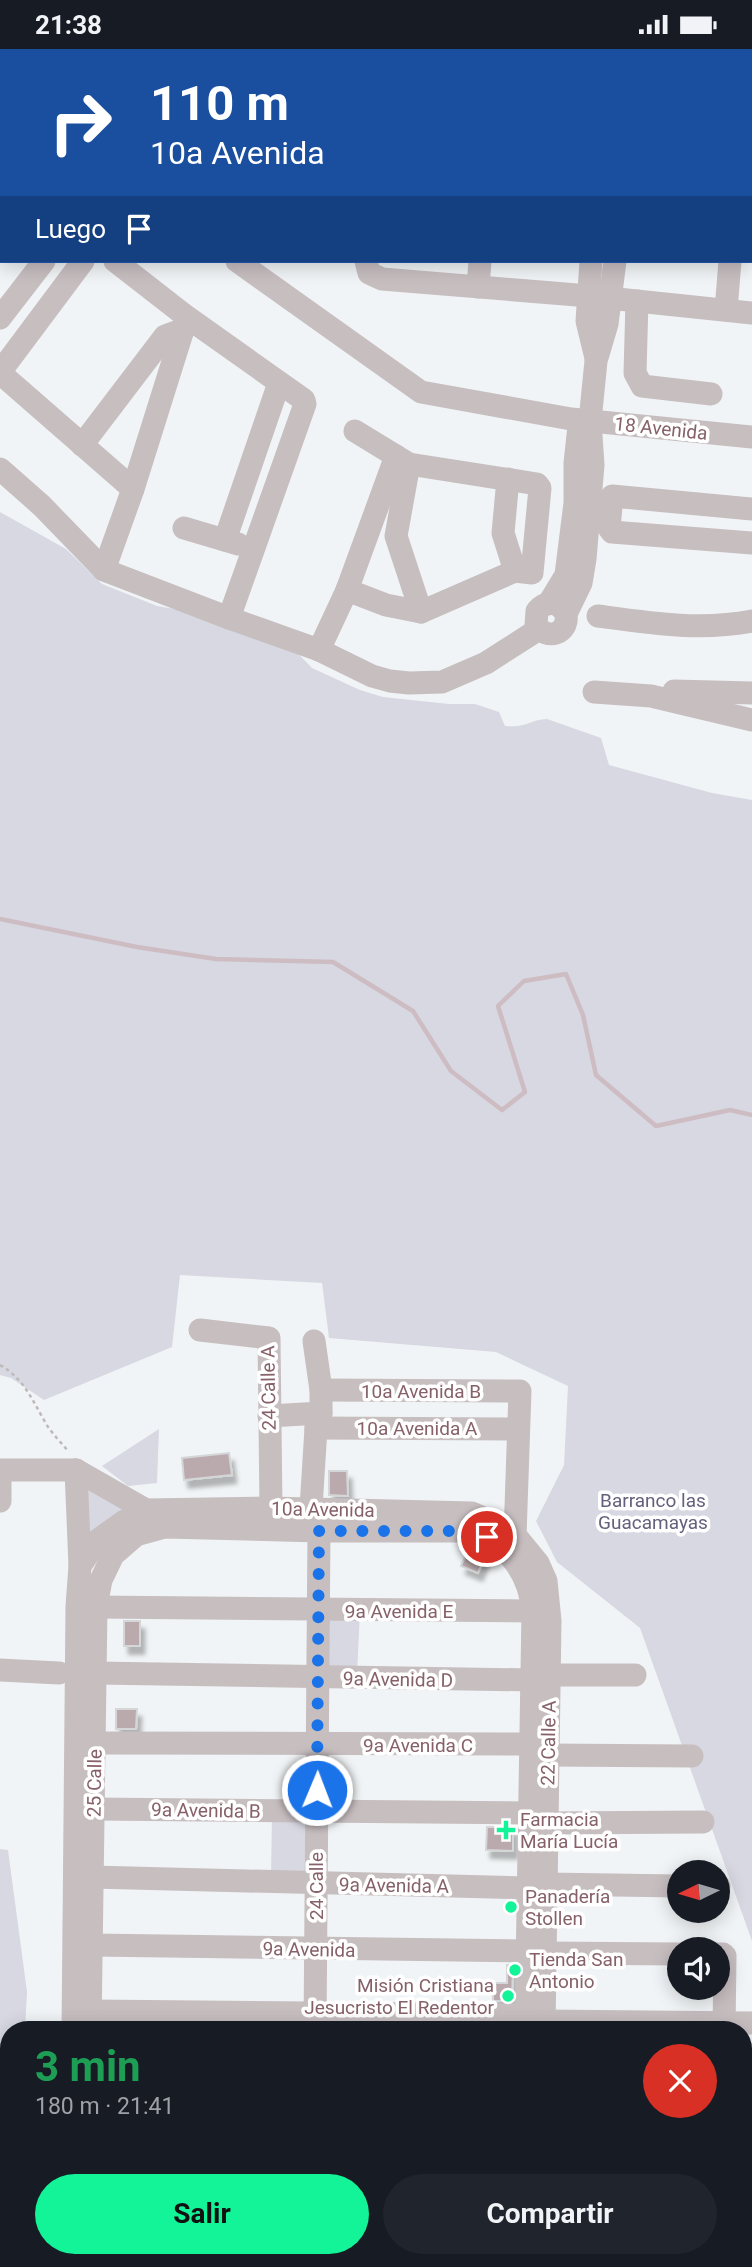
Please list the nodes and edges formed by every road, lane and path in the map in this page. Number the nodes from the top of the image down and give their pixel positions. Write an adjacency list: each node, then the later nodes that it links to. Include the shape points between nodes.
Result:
1 (42, 263): 15 (street)
2 (82, 263): 17 (street)
3 (117, 263): 16 (street)
4 (240, 263): 20 (street, 18 Avenida, via 421,392)
5 (366, 263): 10 (street, via 369,273 382,279)
6 (480, 263): 10 (street)
7 (592, 263): 11 (street)
8 (614, 263): 11 (street)
9 (730, 263): 13 (street)
10 (478, 287): 11 (street)
11 (600, 297): 12 (street); 20 (street, via 587,321 596,361)
12 (637, 301): 13 (street); 19 (street, via 635,373 642,386)
13 (726, 310): 14 (street)
14 (752, 313)
15 (0, 318)
16 (186, 323): 18 (street); 23 (street, via 165,336); 27 (street)
17 (0, 372): 23 (street)
18 (279, 383): 30 (street); 32 (street, via 305,404)
19 (711, 394)
20 (580, 420): 22 (street, 18 Avenida); 40 (street, via 593,465 585,559 581,583 558,608 566,624 559,632 548,634 539,629 486,663 442,682 390,681)
21 (355, 431): 24 (street)
22 (752, 437)
23 (82, 445): 27 (street)
24 (402, 460): 26 (street); 35 (street); 36 (street, via 397,539)
25 (0, 469): 33 (street)
26 (508, 479): 34 (street, via 503,533); 34 (street, via 540,488 532,573)
27 (133, 489): 33 (street)
28 (752, 509): 31 (street, via 613,496 609,528 612,532)
29 (184, 528): 30 (street)
30 (225, 540): 32 (street)
31 (752, 543)
32 (253, 549): 38 (street)
33 (104, 570): 38 (street)
34 (515, 571): 36 (street)
35 (347, 590): 36 (street); 40 (street)
36 (421, 612)
37 (598, 616): 39 (street, via 703,627)
38 (229, 618): 40 (street)
39 (752, 621)
40 (319, 650)
41 (594, 692): 43 (street)
42 (752, 693): 43 (street, via 668,691)
43 (651, 696): 44 (street)
44 (752, 720)
45 (200, 1330): 49 (street, 24 Calle A, via 268,1337)
46 (314, 1341): 48 (street)
47 (0, 1365): 53 (path, via 24,1384)
48 (321, 1390): 50 (street); 51 (street, 10a Avenida B, via 520,1391)
49 (269, 1416): 50 (street, 10a Avenida A); 56 (street, 24 Calle A)
50 (319, 1420): 51 (street, 10a Avenida A); 57 (street)
51 (518, 1429): 61 (street)
52 (0, 1469): 53 (street)
53 (76, 1470): 58 (street); 62 (street, 25 Calle)
54 (0, 1476): 55 (street)
55 (0, 1500)
56 (271, 1508): 57 (street, 10a Avenida); 58 (street, 10a Avenida)
57 (311, 1508): 61 (street, 10a Avenida, via 472,1513 511,1530)
58 (146, 1510): 60 (street, 10a Avenida)
59 (319, 1531): 60 (street, 10a Avenida, via 165,1527); 61 (street, 10a Avenida, via 474,1531 504,1549); 65 (street, 24 Calle)
60 (119, 1536): 62 (street, via 98,1540); 64 (street, 25 Calle, via 101,1580)
61 (520, 1551): 63 (street, 22 Calle A)
62 (80, 1566): 72 (street, 25 Calle, via 77,1606)
63 (537, 1594): 65 (street, 9a Avenida E); 71 (street, 22 Calle A); 71 (street, 22 Calle A, via 550,1621)
64 (96, 1607): 65 (street, 9a Avenida E); 68 (street, 25 Calle)
65 (318, 1610): 70 (street, 24 Calle)
66 (0, 1670): 67 (street)
67 (59, 1673)
68 (96, 1673): 70 (street, 9a Avenida D); 72 (street, 25 Calle)
69 (635, 1675): 71 (street, 9a Avenida D)
70 (318, 1678): 71 (street, 9a Avenida D); 74 (street, 24 Calle)
71 (540, 1678): 75 (street, 22 Calle A)
72 (86, 1698): 73 (street, 25 Calle); 90 (street, 25 Calle)
73 (95, 1743): 74 (street, 9a Avenida C); 77 (street, 25 Calle)
74 (317, 1746): 75 (street, 9a Avenida C); 78 (street, 24 Calle)
75 (539, 1750): 76 (street, 9a Avenida C); 79 (street, 22 Calle A)
76 (692, 1756)
77 (93, 1809): 78 (street, 9a Avenida B); 81 (street, 25 Calle)
78 (317, 1812): 79 (street, 9a Avenida B); 82 (street, 24 Calle)
79 (538, 1818): 80 (street, 9a Avenida B); 83 (street, 22 Calle A)
80 (704, 1822)
81 (93, 1877): 82 (street, 9a Avenida A); 85 (street, 25 Calle)
82 (316, 1883): 83 (street, 9a Avenida A); 86 (street, 24 Calle)
83 (537, 1886): 84 (street, 9a Avenida A); 87 (street, 22 Calle A)
84 (667, 1886)
85 (92, 1945): 86 (street, 9a Avenida); 91 (street, 25 Calle)
86 (316, 1949): 87 (street, 9a Avenida); 92 (street, 24 Calle)
87 (537, 1952): 88 (street, 9a Avenida); 93 (street, 22 Calle A)
88 (667, 1954)
89 (723, 2000): 94 (street)
90 (73, 2021)
91 (91, 2021)
92 (315, 2021)
93 (535, 2021)
94 (724, 2021)

